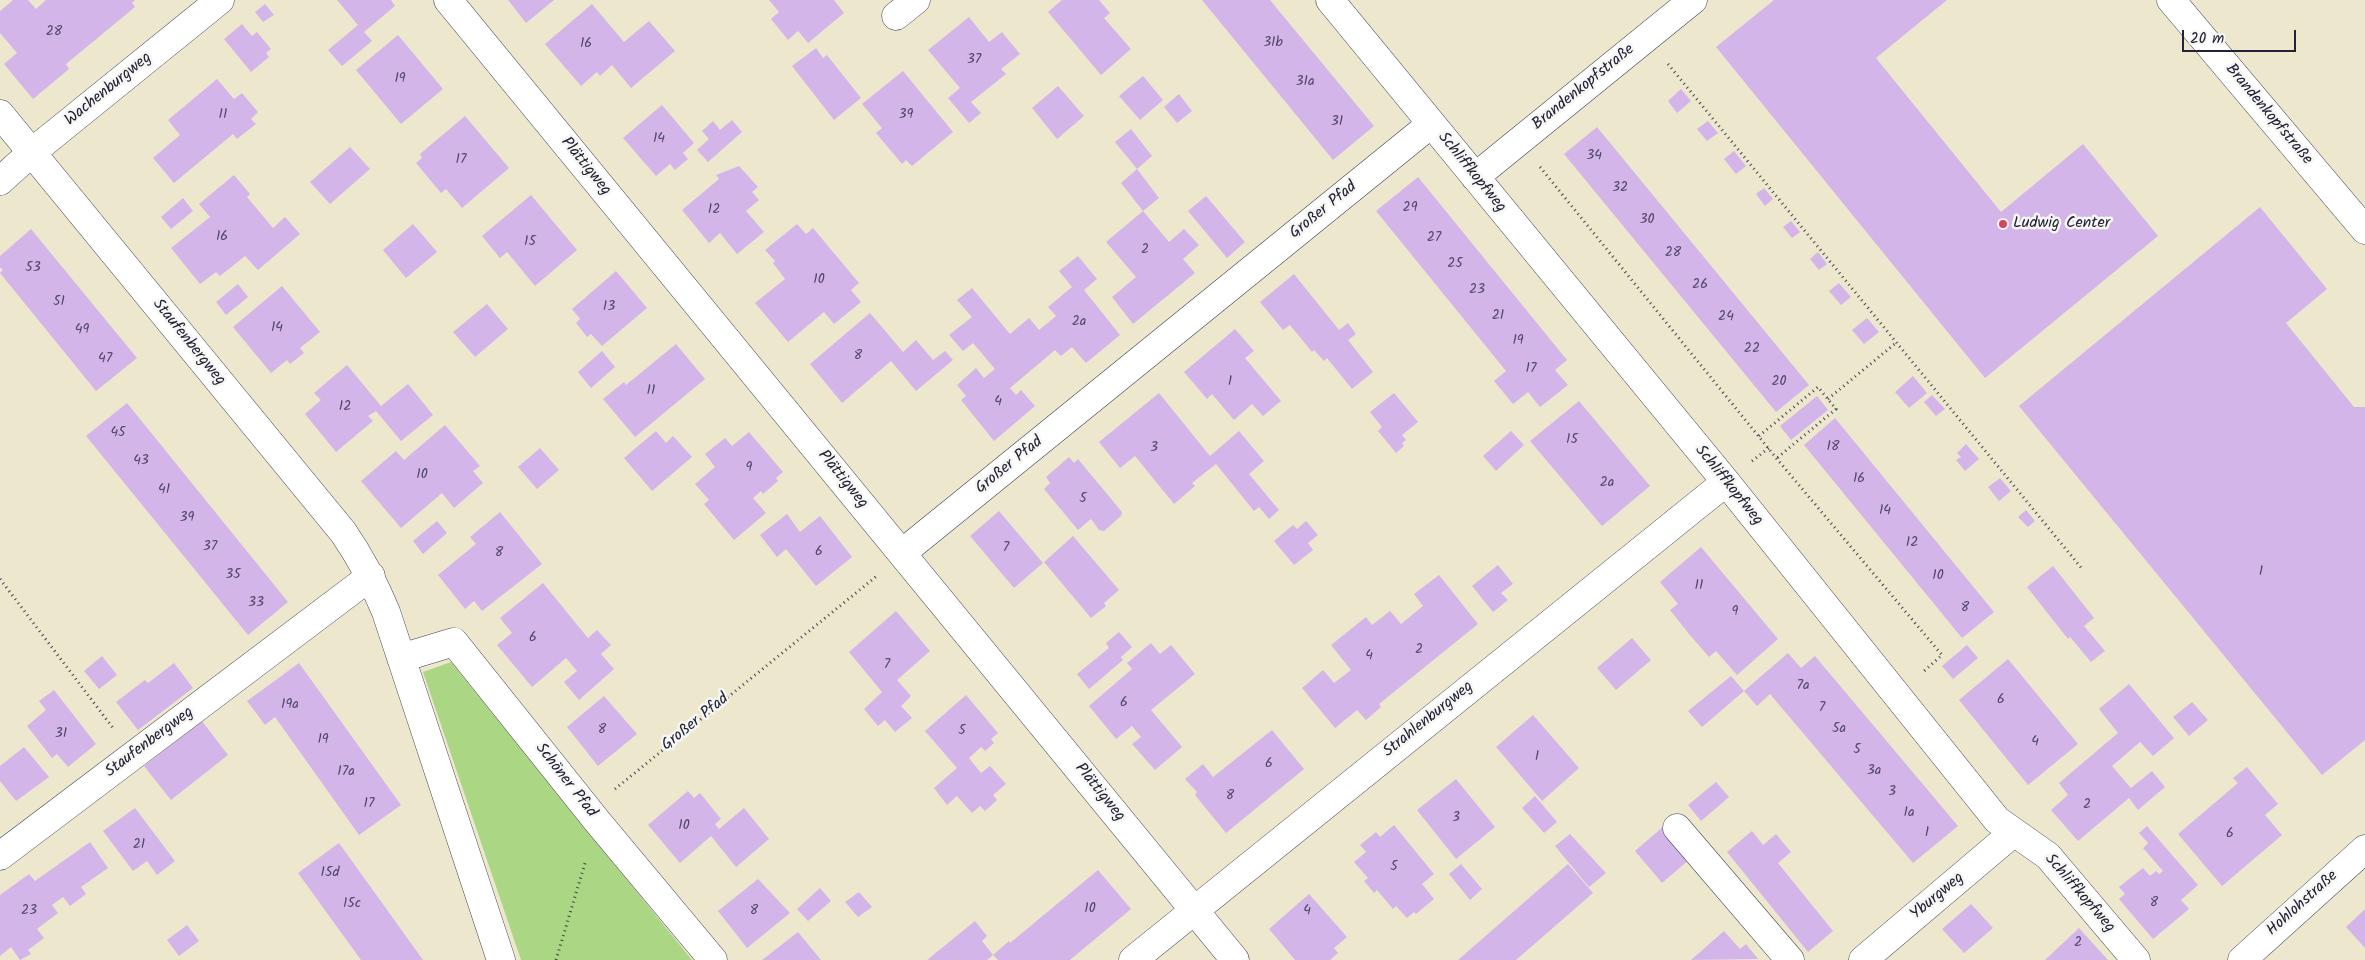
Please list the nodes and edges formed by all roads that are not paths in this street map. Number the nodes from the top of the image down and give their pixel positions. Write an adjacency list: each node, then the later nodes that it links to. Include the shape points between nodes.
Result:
1 (220, 0): 8 (street, Wachenburgweg)
2 (448, 0): 13 (street, Plättigweg)
3 (1330, 0): 7 (street, Schliffkopfweg)
4 (1692, 0): 9 (street, Brandenkopfstraße)
5 (2171, 0): 11 (street, Brandenkopfstraße)
6 (0, 114): 8 (street, Staufenbergweg)
7 (1431, 124): 9 (street, Schliffkopfweg); 13 (street, Großer Pfad)
8 (31, 153): 10 (street, Wachenburgweg); 14 (street, Staufenbergweg, via 344,532)
9 (1475, 177): 12 (street, Schliffkopfweg)
10 (0, 182)
11 (2365, 230)
12 (1726, 482): 17 (street, Schliffkopfweg, via 1997,820); 20 (street, Strahlenburgweg)
13 (902, 553): 20 (street, Plättigweg)
14 (371, 576): 15 (street, Staufenbergweg); 19 (street, Staufenbergweg)
15 (401, 658): 21 (street, Staufenbergweg); 22 (street, Schöner Pfad, via 454,642)
16 (1677, 828): 25 (street)
17 (2012, 833): 26 (street, Yburgweg); 27 (street, Schliffkopfweg, via 2048,856)
18 (2365, 849): 28 (street, Hohlohstraße)
19 (0, 856)
20 (1194, 909): 23 (street, Strahlenburgweg); 24 (street, Plättigweg)
21 (501, 960)
22 (713, 960)
23 (1133, 960)
24 (1235, 960)
25 (1790, 960)
26 (1863, 960)
27 (2136, 960)
28 (2242, 960)

